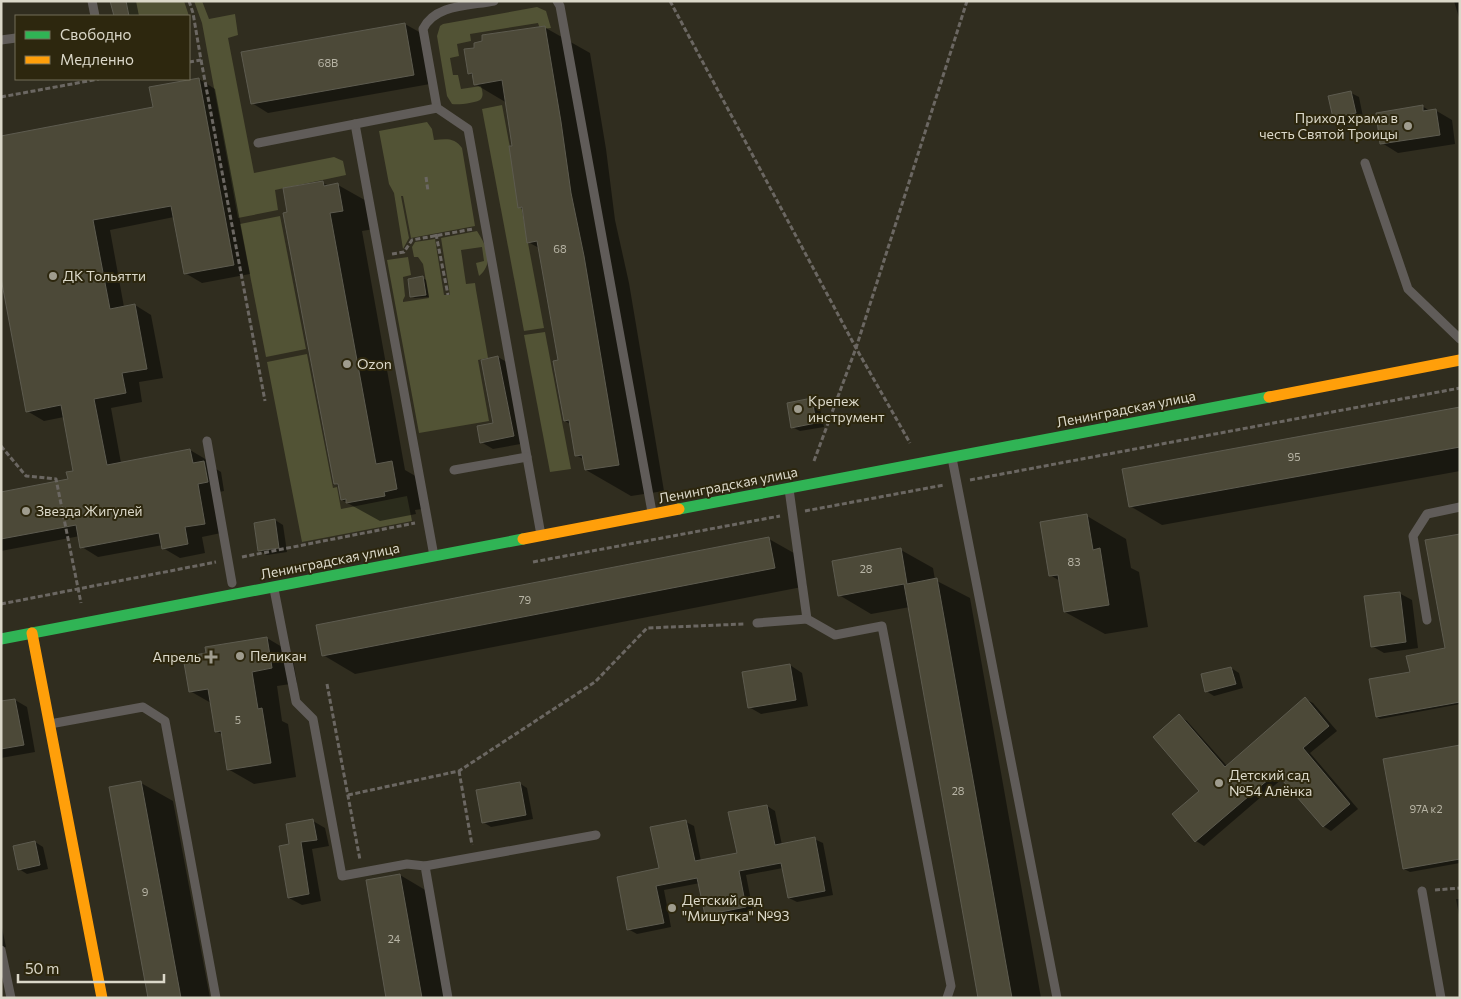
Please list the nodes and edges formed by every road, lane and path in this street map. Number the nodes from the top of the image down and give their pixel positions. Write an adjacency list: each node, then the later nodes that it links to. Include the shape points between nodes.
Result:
1 (92, 1): 7 (lane)
2 (189, 1): 10 (path)
3 (494, 1): 14 (lane, via 443,10 433,15 423,29)
4 (557, 1): 39 (lane)
5 (670, 1): 25 (path)
6 (967, 1): 25 (path)
7 (95, 15)
8 (15, 38): 9 (lane)
9 (1, 40)
10 (201, 60): 11 (path); 28 (path)
11 (190, 62)
12 (94, 80): 13 (path)
13 (1, 97)
14 (436, 108): 15 (lane); 20 (lane, via 468,129)
15 (355, 124): 16 (lane); 22 (lane)
16 (258, 143)
17 (1365, 163): 24 (lane, via 1408,289)
18 (426, 177): 19 (path)
19 (428, 191)
20 (486, 226): 21 (path); 31 (lane)
21 (436, 234): 22 (path, via 412,240 404,252); 23 (path)
22 (379, 256): 42 (lane)
23 (448, 295)
24 (1460, 339)
25 (856, 348): 33 (path); 34 (path)
26 (1460, 360): 32 (street, Ленинградская улица)
27 (1460, 388): 36 (path)
28 (265, 401)
29 (207, 441): 44 (lane)
30 (1, 446): 46 (path, via 26,476 56,479)
31 (527, 456): 35 (lane); 41 (lane)
32 (952, 458): 33 (street, Ленинградская улица); 36 (lane)
33 (921, 463): 37 (street, Ленинградская улица)
34 (811, 468)
35 (454, 470)
36 (957, 483): 40 (path); 68 (lane)
37 (789, 488): 39 (street, Ленинградская улица); 40 (lane)
38 (1460, 507): 48 (lane, via 1427,514 1413,536)
39 (652, 514): 41 (street, Ленинградская улица)
40 (793, 514): 43 (path); 47 (lane)
41 (541, 535): 42 (street, Ленинградская улица)
42 (434, 556): 45 (street, Ленинградская улица)
43 (531, 562)
44 (232, 583)
45 (274, 587): 50 (street, Ленинградская улица); 59 (lane, via 296,702 313,719 342,876 407,864)
46 (79, 593)
47 (807, 619): 49 (lane); 67 (lane, via 835,635 882,626 951,986)
48 (1427, 620)
49 (758, 623): 54 (path, via 647,628 595,682)
50 (32, 633): 51 (street, Ленинградская улица); 53 (street)
51 (1, 639)
52 (326, 684): 55 (path)
53 (49, 724): 64 (street); 65 (lane, via 143,707 165,721)
54 (459, 771): 55 (path); 57 (path)
55 (348, 795): 58 (path)
56 (596, 834): 57 (lane)
57 (474, 857): 59 (lane)
58 (361, 866)
59 (425, 866): 66 (lane)
60 (1460, 888): 61 (path)
61 (1422, 891): 69 (lane)
62 (1, 950): 63 (lane)
63 (11, 998)
64 (102, 998)
65 (216, 998)
66 (448, 998)
67 (947, 998)
68 (1057, 998)
69 (1441, 998)

